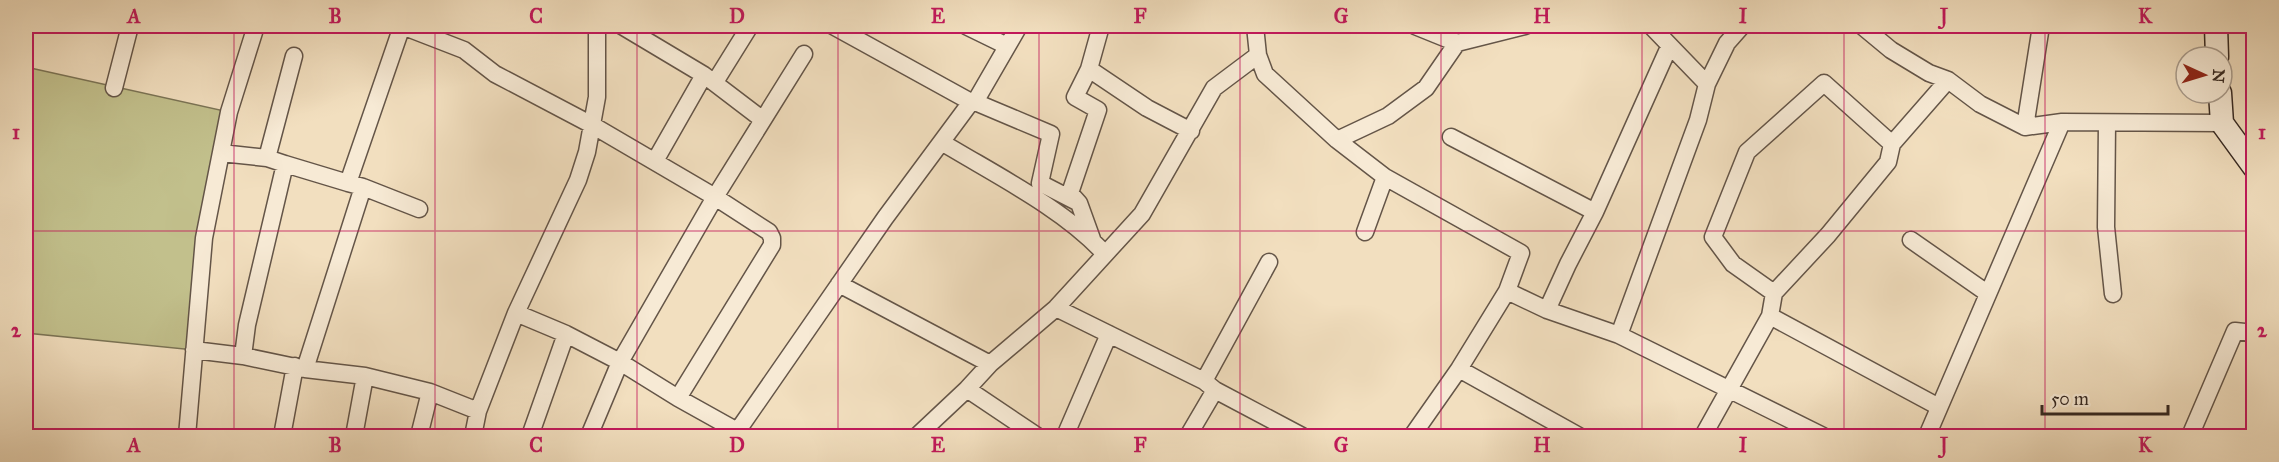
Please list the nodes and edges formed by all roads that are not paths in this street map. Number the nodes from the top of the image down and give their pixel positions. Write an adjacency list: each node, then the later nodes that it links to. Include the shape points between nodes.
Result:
1 (130, 26): 29 (street)
2 (256, 26): 43 (street, via 229,112)
3 (597, 26): 36 (street, via 597,97)
4 (622, 26): 26 (street)
5 (833, 26): 30 (street)
6 (966, 26): 20 (street)
7 (1019, 26): 20 (street)
8 (1099, 26): 25 (street)
9 (1255, 26): 23 (street)
10 (1415, 26): 18 (street)
11 (1525, 26): 18 (street)
12 (1651, 26): 21 (street)
13 (1742, 26): 28 (street, via 1727,43)
14 (1862, 26): 27 (street, via 1891,50)
15 (2040, 26): 37 (street)
16 (2216, 26): 19 (street)
17 (748, 29): 26 (street)
18 (1457, 43): 40 (street, via 1426,88 1388,116)
19 (2217, 45)
20 (1007, 46): 30 (street)
21 (1669, 47): 28 (street); 53 (street)
22 (804, 54): 32 (street)
23 (1258, 55): 38 (street, via 1214,88); 40 (street, via 1265,74)
24 (294, 56): 44 (street)
25 (1089, 69): 38 (street, via 1147,108); 51 (street, via 1076,97 1098,110 1070,193)
26 (709, 78): 32 (street); 45 (street)
27 (1948, 80): 37 (street, via 1980,104); 42 (street)
28 (1707, 84): 71 (street, via 1698,120)
29 (114, 88)
30 (973, 102): 41 (street); 51 (street, via 1051,134 1041,183)
31 (2221, 105): 35 (street)
32 (764, 120): 50 (street)
33 (2062, 122): 34 (street); 37 (street); 62 (street)
34 (2107, 123): 35 (street); 63 (street, via 2106,227)
35 (2222, 123): 47 (street)
36 (592, 125): 45 (street); 49 (street, via 495,74 464,50 402,26); 66 (street, via 578,180)
37 (2025, 127)
38 (1191, 131): 57 (street, via 1142,214)
39 (1451, 137): 53 (street)
40 (1337, 140): 48 (street)
41 (943, 143): 55 (street, via 1043,204); 59 (street)
42 (1892, 144): 61 (street, via 1888,162); 61 (street, via 1824,84 1747,152 1713,237 1733,264)
43 (221, 153): 44 (street); 72 (street, via 204,238)
44 (267, 158): 46 (street)
45 (655, 161): 50 (street)
46 (285, 164): 49 (street); 73 (street)
47 (2253, 167)
48 (1385, 177): 54 (street); 60 (street, via 1521,253)
49 (356, 185): 52 (street); 76 (street)
50 (715, 197): 74 (street); 83 (street, via 769,232 772,245)
51 (1080, 203): 55 (street)
52 (419, 209)
53 (1595, 212): 65 (street)
54 (1365, 232)
55 (1092, 240): 57 (street)
56 (1911, 240): 62 (street)
57 (1104, 253): 64 (street)
58 (1269, 262): 79 (street)
59 (839, 284): 75 (street); 86 (street)
60 (1507, 291): 65 (street); 77 (street)
61 (1774, 293): 67 (street)
62 (1987, 293): 84 (street)
63 (2113, 294)
64 (1056, 308): 70 (street); 75 (street)
65 (1547, 310): 71 (street)
66 (516, 313): 69 (street); 85 (street)
67 (1770, 316): 81 (street); 84 (street)
68 (2253, 333): 104 (street, via 2235,331)
69 (566, 334): 74 (street); 92 (street)
70 (1109, 334): 79 (street); 96 (street)
71 (1619, 335): 81 (street)
72 (194, 350): 73 (street); 87 (street)
73 (243, 356): 76 (street)
74 (620, 362): 83 (street); 93 (street)
75 (990, 364): 80 (street)
76 (300, 368): 78 (street); 88 (street)
77 (1459, 369): 99 (street); 100 (street)
78 (365, 376): 82 (street); 89 (street)
79 (1209, 385): 97 (street); 98 (street)
80 (967, 389): 94 (street); 95 (street)
81 (1730, 389): 101 (street); 102 (street)
82 (430, 392): 85 (street); 90 (street)
83 (678, 398): 86 (street)
84 (1939, 407): 103 (street)
85 (478, 411): 91 (street)
86 (737, 434)
87 (187, 436)
88 (282, 436)
89 (354, 436)
90 (419, 436)
91 (473, 436)
92 (530, 436)
93 (589, 436)
94 (917, 436)
95 (1037, 436)
96 (1065, 436)
97 (1188, 436)
98 (1302, 436)
99 (1412, 436)
100 (1579, 436)
101 (1703, 436)
102 (1823, 436)
103 (1927, 436)
104 (2190, 436)

